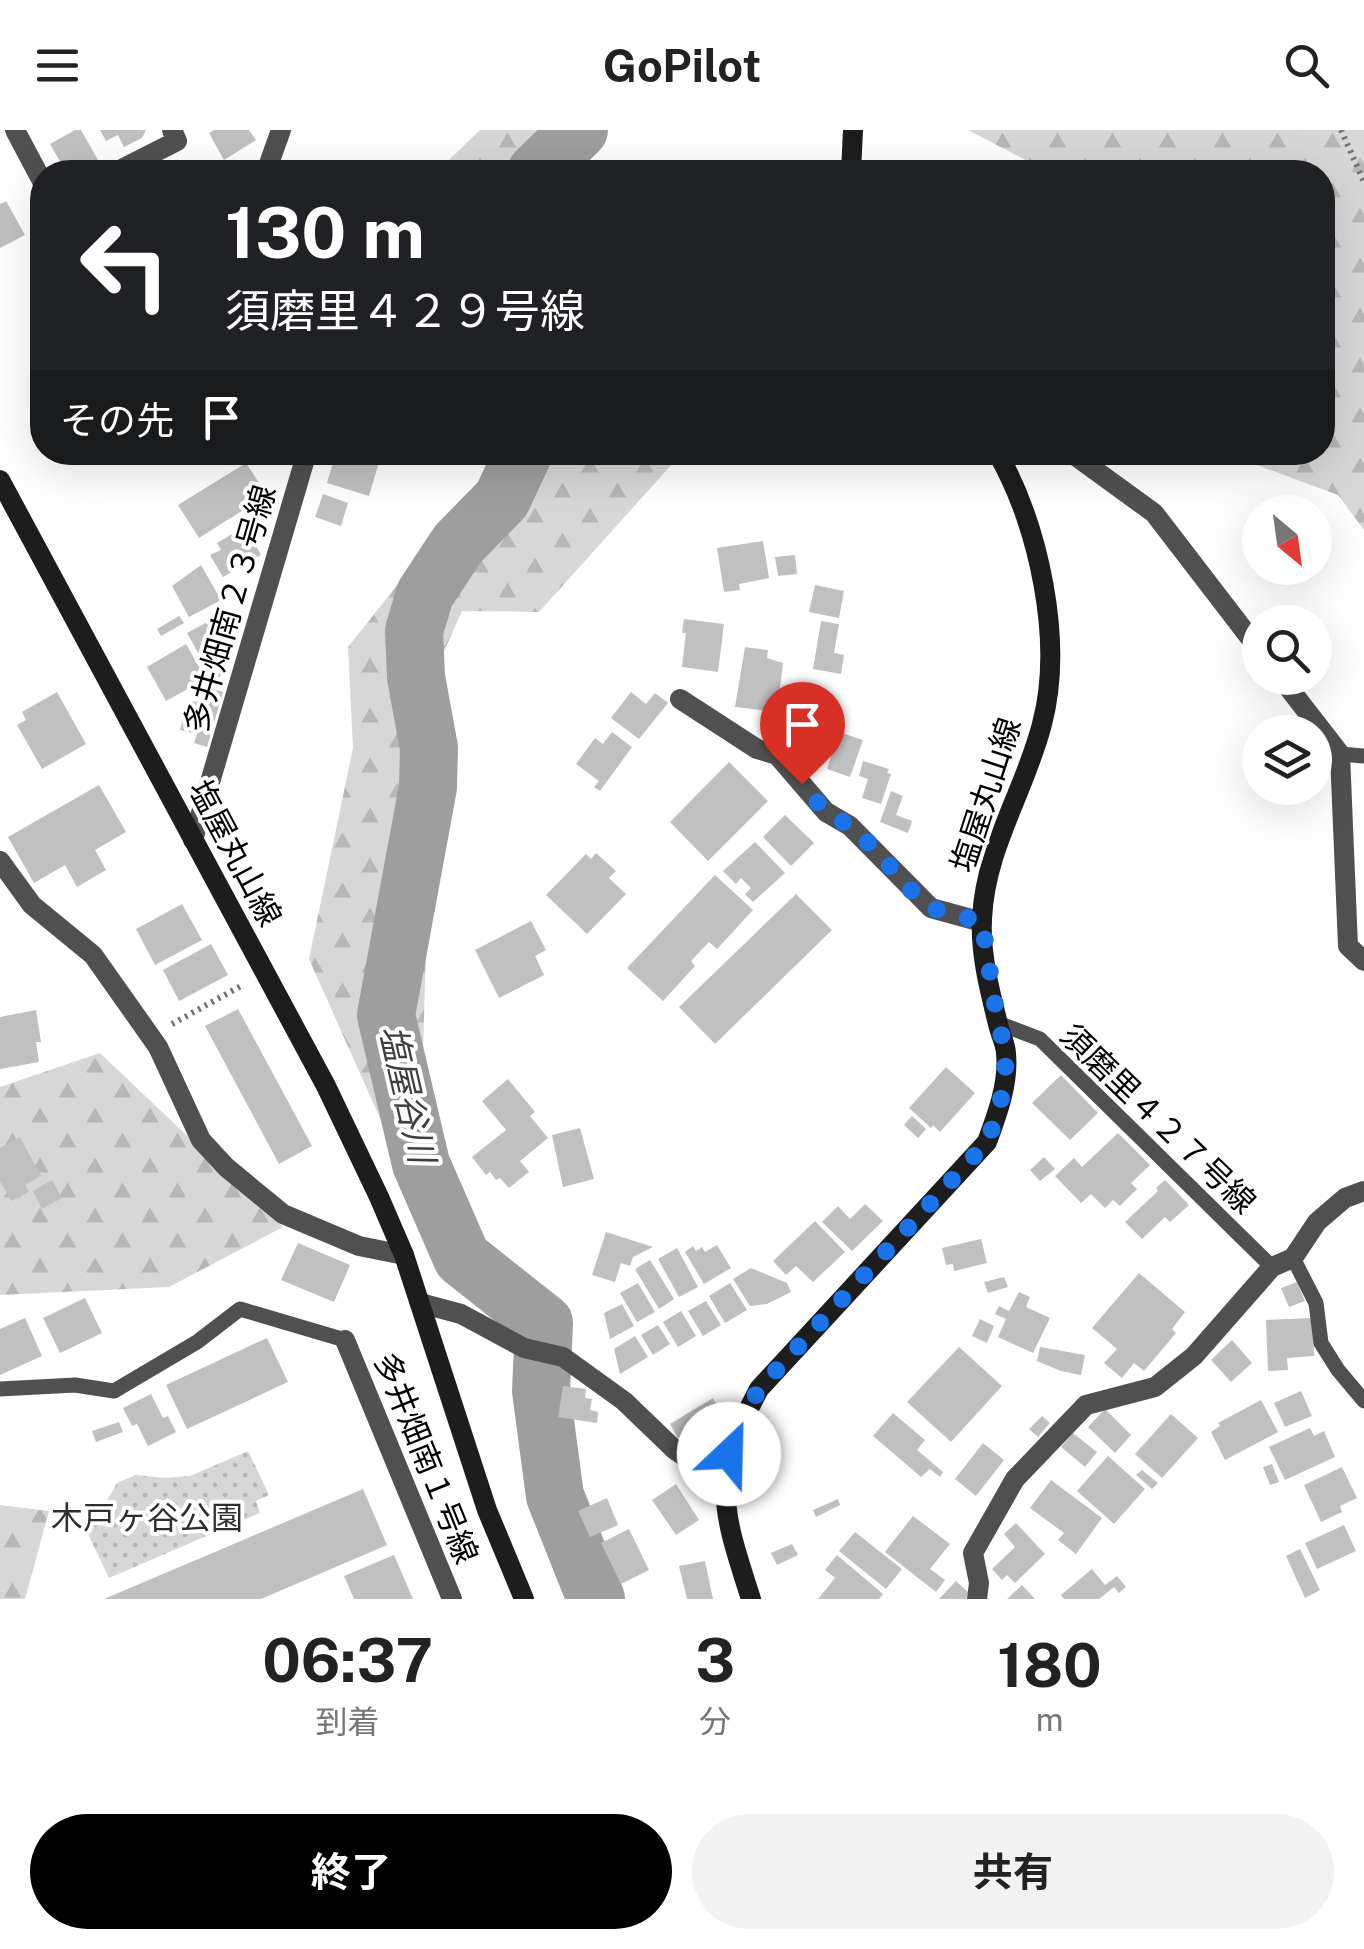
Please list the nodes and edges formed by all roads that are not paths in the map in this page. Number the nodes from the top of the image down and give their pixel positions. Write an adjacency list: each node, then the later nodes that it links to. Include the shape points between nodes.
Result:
1 (15, 130): 5 (street)
2 (172, 130): 6 (street, via 177,141)
3 (281, 130): 7 (street)
4 (853, 130): 8 (street)
5 (31, 160)
6 (140, 160)
7 (270, 160)
8 (852, 160)
9 (303, 465): 18 (street, 多井畑南２３号線)
10 (1004, 465): 20 (street, 塩屋丸山線, via 1024,507 1046,596 1049,682 1042,725 991,858)
11 (1088, 465): 13 (street, via 1154,514)
12 (3, 493): 18 (street, 塩屋丸山線)
13 (1242, 628)
14 (1293, 695): 16 (street)
15 (680, 698): 20 (street, via 757,750 777,755 826,812 850,826 931,908)
16 (1340, 754): 17 (lane); 21 (street, via 1348,946)
17 (1364, 756)
18 (193, 840): 24 (street, 塩屋丸山線, via 326,1086)
19 (0, 861): 24 (street, via 32,905 93,955 150,1036 201,1140 226,1168 283,1214 359,1246)
20 (982, 922): 22 (street, 塩屋丸山線)
21 (1364, 961)
22 (998, 1023): 26 (lane, 須磨里４２７号線, via 1040,1039); 31 (street, 塩屋丸山線, via 1007,1054 987,1142 759,1389 736,1432)
23 (1364, 1191): 25 (street, via 1318,1222)
24 (404, 1255): 27 (street, 塩屋丸山線)
25 (1293, 1258): 26 (street); 30 (lane, via 1316,1303 1320,1343)
26 (1272, 1267): 35 (street, via 1194,1356 1154,1387 1086,1404 1015,1479 973,1553)
27 (420, 1303): 31 (street, via 461,1314 524,1348 563,1357); 33 (street, 塩屋丸山線, via 487,1510)
28 (345, 1340): 29 (lane, via 240,1309 114,1391 61,1385); 32 (street, 多井畑南１号線)
29 (0, 1389)
30 (1364, 1401)
31 (725, 1484): 34 (street, 塩屋丸山線, via 728,1528)
32 (452, 1599)
33 (524, 1599)
34 (751, 1599)
35 (977, 1599)

